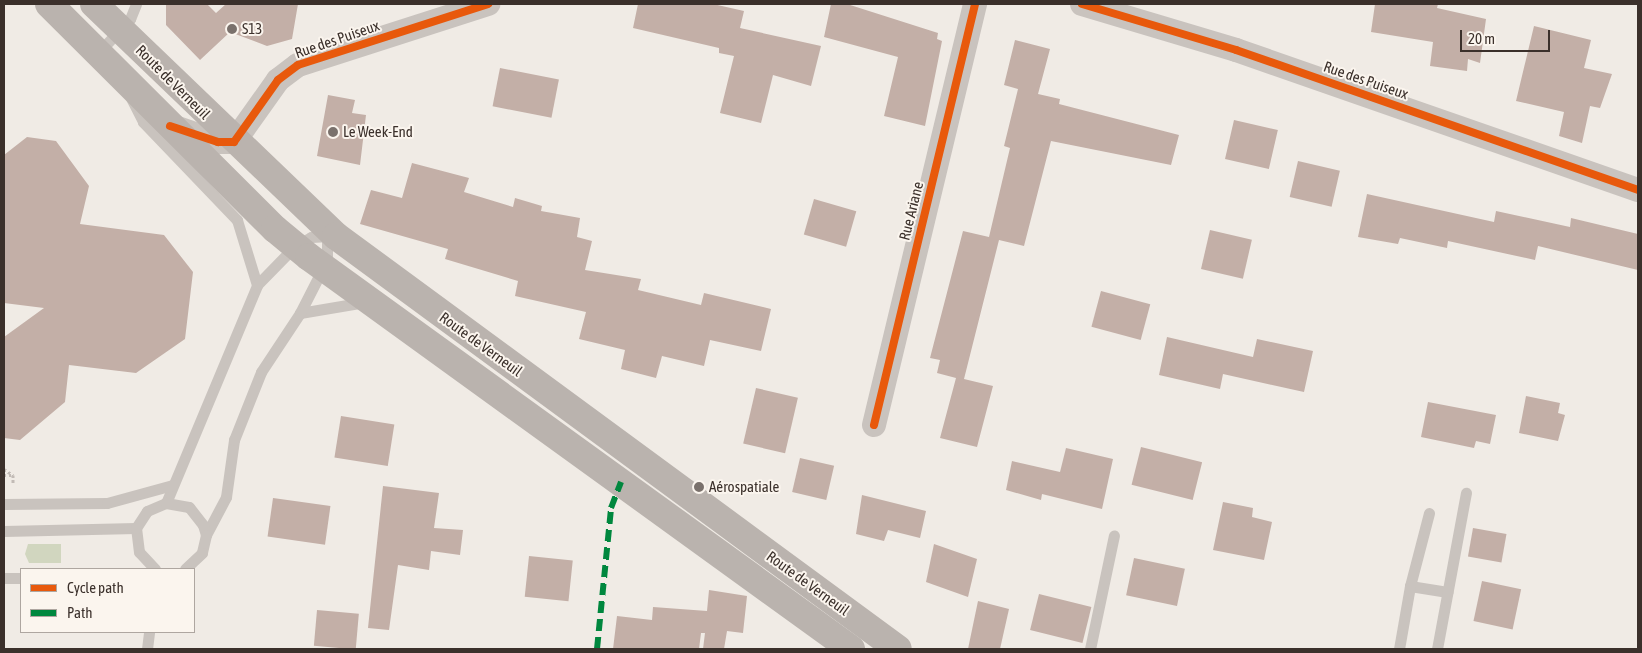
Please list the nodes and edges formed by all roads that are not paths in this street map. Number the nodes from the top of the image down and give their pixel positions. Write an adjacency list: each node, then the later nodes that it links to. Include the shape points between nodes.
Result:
1 (49, 4): 8 (main road, Route de Verneuil)
2 (94, 4): 7 (main road, Route de Verneuil)
3 (136, 4): 7 (lane, via 130,19)
4 (488, 4): 11 (street, Rue des Puiseux, via 298,65 278,80)
5 (975, 4): 19 (street, Rue Ariane)
6 (1082, 4): 12 (street, Rue des Puiseux, via 1236,50)
7 (120, 29): 8 (lane); 11 (main road, Route de Verneuil)
8 (98, 53): 9 (main road, Route de Verneuil)
9 (118, 72): 10 (main road, Route de Verneuil); 16 (lane, via 143,122 237,220)
10 (170, 126): 11 (street, via 218,142); 14 (main road, Route de Verneuil)
11 (234, 142): 13 (main road, Route de Verneuil)
12 (1638, 190)
13 (329, 232): 14 (lane); 15 (lane, via 329,254); 38 (main road, Route de Verneuil)
14 (295, 246): 15 (main road, Route de Verneuil); 16 (lane)
15 (323, 267): 17 (main road, Route de Verneuil); 18 (lane)
16 (258, 285): 20 (lane)
17 (371, 302): 18 (lane); 37 (main road, Route de Verneuil)
18 (300, 313): 28 (lane, via 261,372 234,440 226,497)
19 (874, 425)
20 (173, 485): 22 (lane); 23 (lane, via 107,503)
21 (1466, 493): 34 (lane)
22 (166, 503): 25 (lane, via 147,511); 28 (lane, via 189,507 197,514)
23 (4, 504)
24 (1429, 513): 33 (lane)
25 (136, 528): 26 (lane); 29 (lane, via 138,552)
26 (4, 531)
27 (1114, 534): 39 (lane)
28 (206, 536): 30 (lane, via 202,553)
29 (154, 568)
30 (186, 568)
31 (4, 578): 32 (lane)
32 (20, 578)
33 (1410, 586): 34 (lane); 40 (lane)
34 (1448, 592): 41 (lane)
35 (149, 633): 36 (lane)
36 (147, 649)
37 (851, 649)
38 (898, 649)
39 (1090, 649)
40 (1399, 649)
41 (1437, 649)

